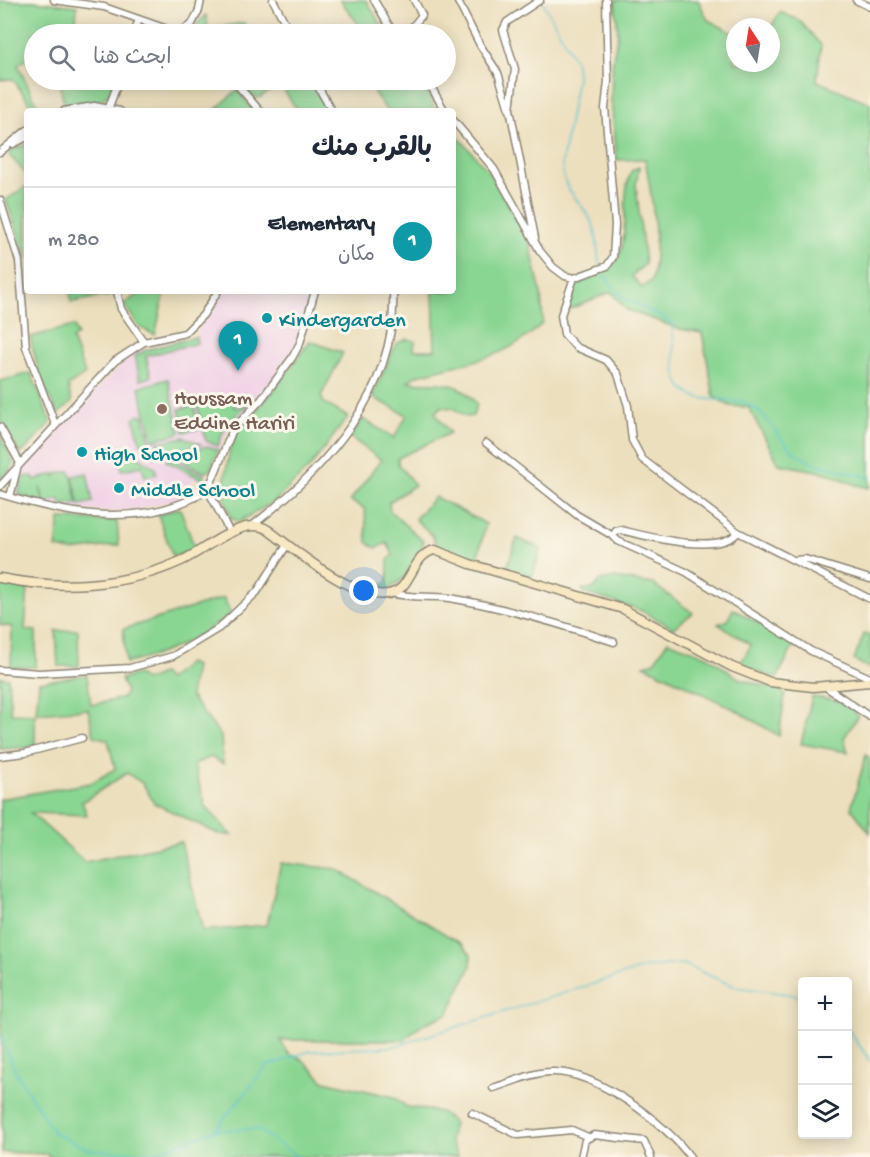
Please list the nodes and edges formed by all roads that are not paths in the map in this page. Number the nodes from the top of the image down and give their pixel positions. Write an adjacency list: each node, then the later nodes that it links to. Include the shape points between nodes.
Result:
1 (54, 0): 11 (street, via 104,7)
2 (201, 0): 14 (street)
3 (273, 0): 15 (street)
4 (374, 0): 16 (street)
5 (414, 0): 17 (street, via 422,15)
6 (457, 0): 28 (street, via 498,73)
7 (606, 0): 36 (street, via 605,104 614,207 613,252 606,266)
8 (856, 0): 10 (street)
9 (538, 2): 28 (street, via 503,27 516,73)
10 (870, 7)
11 (139, 19): 12 (street); 13 (street)
12 (137, 24)
13 (153, 24)
14 (190, 24)
15 (286, 24)
16 (388, 24)
17 (414, 24)
18 (115, 90): 22 (street)
19 (242, 90): 25 (street)
20 (320, 90): 26 (street)
21 (433, 90): 27 (street)
22 (108, 107): 23 (street); 24 (street)
23 (77, 108)
24 (111, 108)
25 (257, 108)
26 (330, 108)
27 (443, 108)
28 (510, 109): 35 (street)
29 (456, 124): 35 (street, via 494,169)
30 (24, 132): 32 (street)
31 (24, 138): 33 (street)
32 (0, 152)
33 (0, 158)
34 (0, 200): 42 (street, via 19,261 27,347)
35 (537, 245): 36 (street, via 557,271)
36 (574, 278): 51 (street, via 562,309 563,329 572,344 603,357 618,374 628,401 632,440 638,454)
37 (118, 294): 41 (street, via 121,309)
38 (216, 294): 41 (street, via 185,333)
39 (314, 294): 47 (street, via 292,358 261,400 233,429)
40 (393, 294): 50 (street, via 391,335 362,409 319,468)
41 (144, 342): 42 (street, via 115,361)
42 (55, 424): 45 (street)
43 (0, 427): 45 (street)
44 (486, 443): 53 (street, via 577,515)
45 (19, 465): 46 (street); 49 (street)
46 (0, 486)
47 (208, 490): 49 (street, via 154,510 108,516 64,512); 52 (street)
48 (0, 494): 49 (street)
49 (10, 497)
50 (253, 525): 52 (street); 54 (street, via 265,527)
51 (738, 532): 53 (street, via 730,539 710,543 621,530); 55 (street)
52 (230, 533): 56 (street, via 181,561 123,579 66,586)
53 (613, 536): 62 (street, via 686,572 812,651)
54 (287, 545): 58 (street, via 352,586 378,594); 61 (street, via 257,592 219,628 173,656 130,668 39,673)
55 (797, 560): 57 (street); 59 (street)
56 (0, 578)
57 (870, 579)
58 (391, 593): 60 (street, via 410,598 440,596 493,606); 63 (street, via 403,585 425,553 435,550 630,611 756,678 792,686)
59 (870, 599)
60 (614, 642)
61 (0, 670)
62 (870, 680): 63 (street)
63 (826, 687): 64 (street)
64 (870, 717)
65 (82, 738): 66 (street)
66 (0, 756)
67 (493, 1088): 72 (street, via 542,1073 576,1075 597,1083 636,1108)
68 (472, 1113): 69 (street, via 518,1135 572,1130)
69 (588, 1137): 70 (street); 71 (street, via 644,1141)
70 (581, 1157)
71 (651, 1157)
72 (690, 1157)

